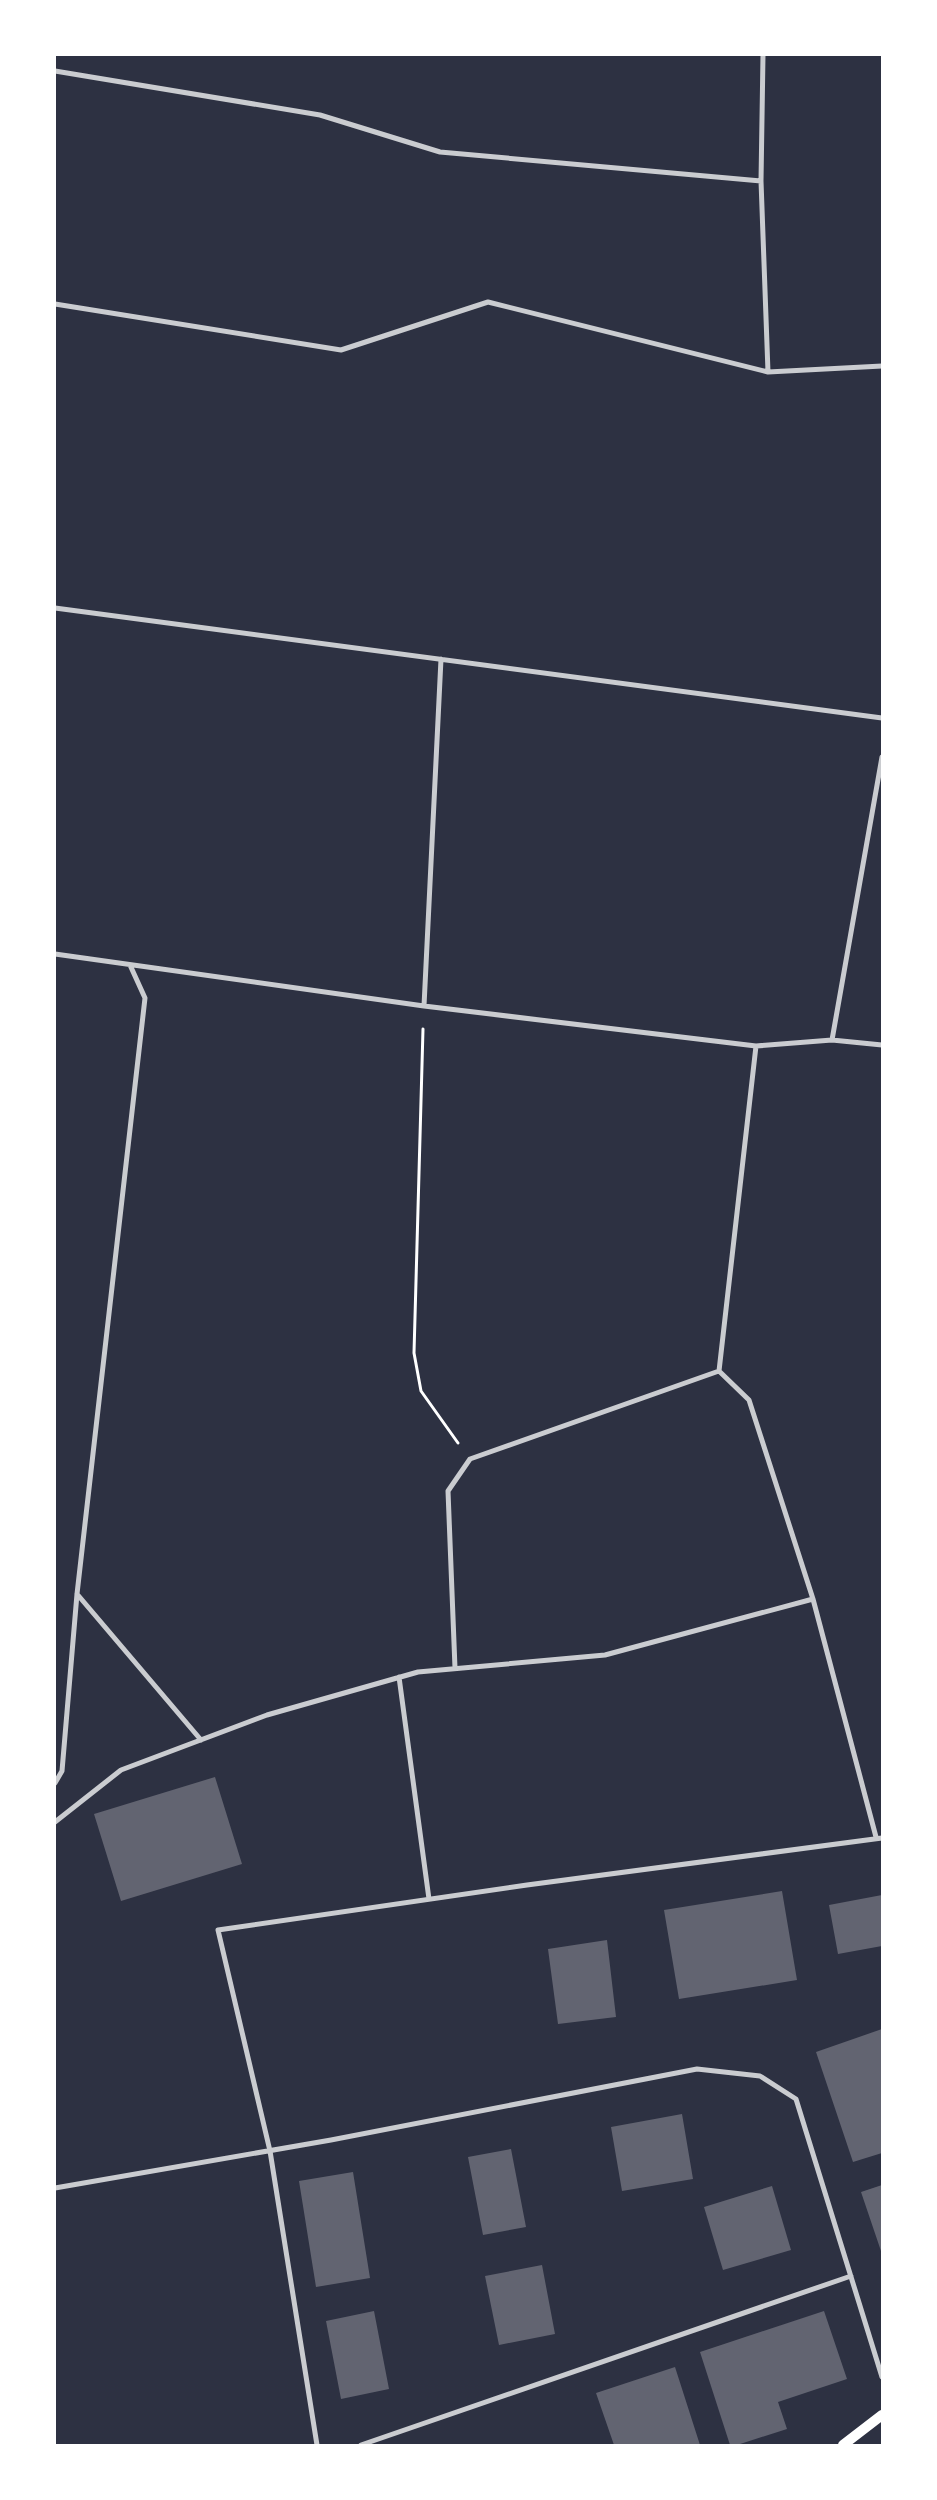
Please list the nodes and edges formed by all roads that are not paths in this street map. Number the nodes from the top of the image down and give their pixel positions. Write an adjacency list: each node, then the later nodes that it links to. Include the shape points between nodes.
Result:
1 (763, 55): 3 (street)
2 (55, 71): 3 (street, via 320,115 440,152)
3 (761, 181): 6 (street)
4 (55, 304): 6 (street, via 342,350 488,302)
5 (882, 366): 6 (street)
6 (768, 372)
7 (55, 608): 8 (street)
8 (441, 659): 9 (street); 13 (street)
9 (882, 718)
10 (882, 757): 14 (street)
11 (55, 954): 12 (street)
12 (130, 965): 13 (street); 18 (street, via 145,998)
13 (424, 1006): 16 (street)
14 (832, 1040): 15 (street); 16 (street)
15 (882, 1044)
16 (756, 1046): 17 (street)
17 (719, 1371): 19 (street, via 749,1400); 20 (street, via 470,1459 448,1490)
18 (77, 1594): 22 (street); 23 (street, via 62,1771)
19 (812, 1599): 20 (street, via 605,1655); 25 (street)
20 (455, 1668): 21 (street)
21 (399, 1677): 22 (street, via 267,1714); 26 (street)
22 (201, 1740): 24 (street, via 121,1770)
23 (55, 1783)
24 (55, 1822)
25 (879, 1837): 26 (street)
26 (429, 1899): 27 (street, via 218,1930)
27 (270, 2151): 28 (street); 29 (street, via 697,2069 760,2076 796,2099); 32 (street)
28 (55, 2188)
29 (851, 2276): 30 (street); 33 (street)
30 (882, 2377)
31 (882, 2415): 34 (main road)
32 (317, 2445)
33 (361, 2445)
34 (843, 2445)

